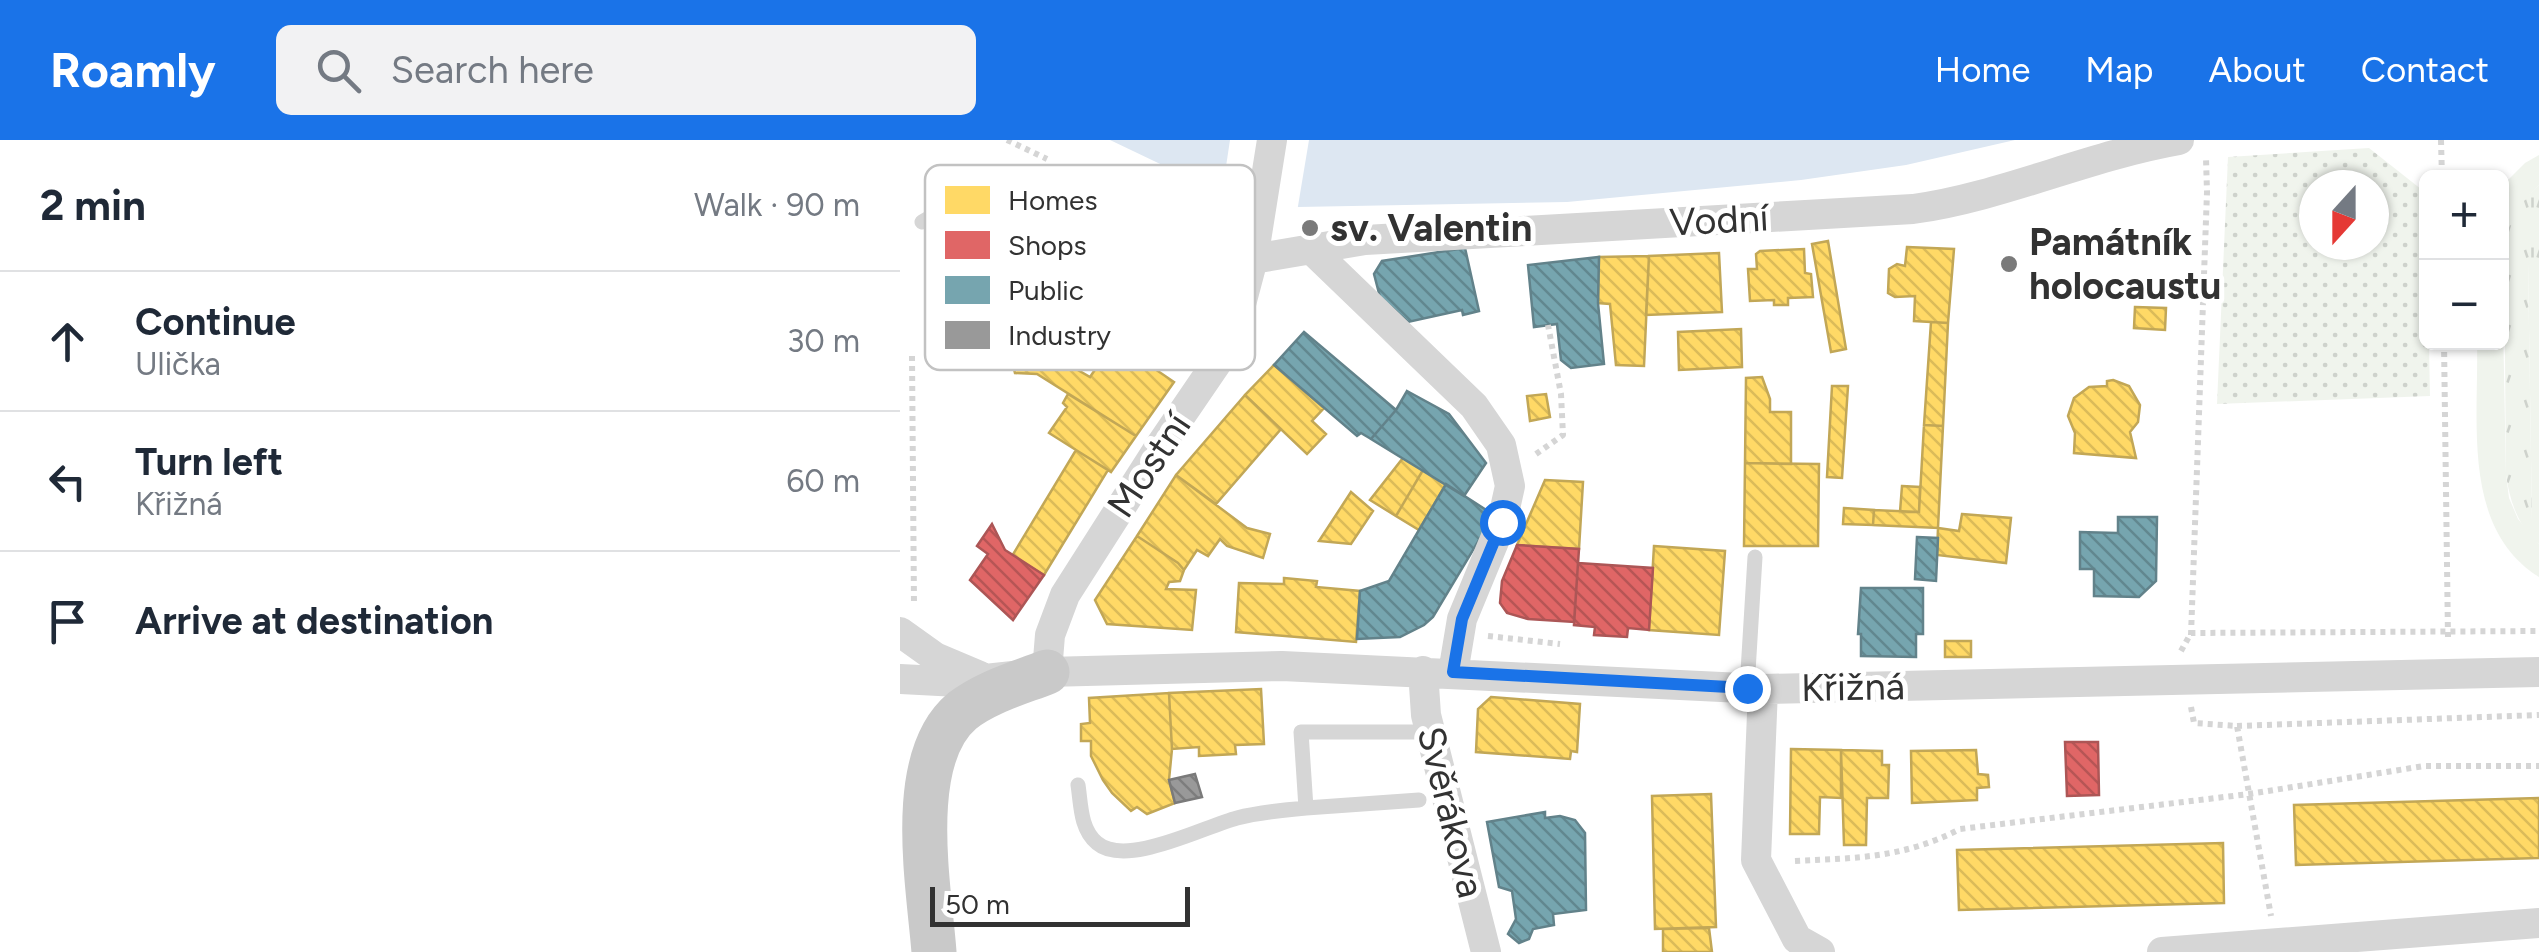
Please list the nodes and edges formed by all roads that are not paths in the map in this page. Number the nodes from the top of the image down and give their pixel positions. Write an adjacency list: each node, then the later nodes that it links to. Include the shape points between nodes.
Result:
1 (1272, 140): 5 (street, Mostní)
2 (2192, 147): 6 (street, Vodní, via 2110,154 1913,209 1366,240)
3 (925, 220): 4 (lane)
4 (922, 222)
5 (1255, 248)
6 (1312, 250): 7 (street, Vodní); 12 (street, Svěrákova, via 1474,406 1501,445 1510,486 1502,522)
7 (1255, 260)
8 (1214, 370): 11 (street, Mostní, via 1077,574 1050,635)
9 (1755, 557): 16 (lane)
10 (909, 624): 14 (street, Křižná, via 935,657)
11 (1047, 672): 12 (street, Křižná, via 1236,666); 14 (street, Křižná); 24 (main road, via 969,706 936,749 926,798)
12 (1438, 672): 16 (street, Křižná); 17 (street, Svěrákova, via 1424,701)
13 (2539, 672): 16 (street, Křižná)
14 (987, 678): 15 (street, Křižná)
15 (900, 679)
16 (1755, 689): 26 (street, via 1756,860 1798,939)
17 (1430, 732): 21 (lane, via 1301,732); 25 (street, Svěrákova)
18 (1078, 785): 21 (lane, via 1090,836 1118,852 1254,814)
19 (1418, 800): 21 (lane)
20 (900, 808): 23 (main road)
21 (1306, 808)
22 (2539, 923): 27 (street)
23 (918, 952)
24 (934, 952)
25 (1486, 952)
26 (1820, 952)
27 (2162, 952)

